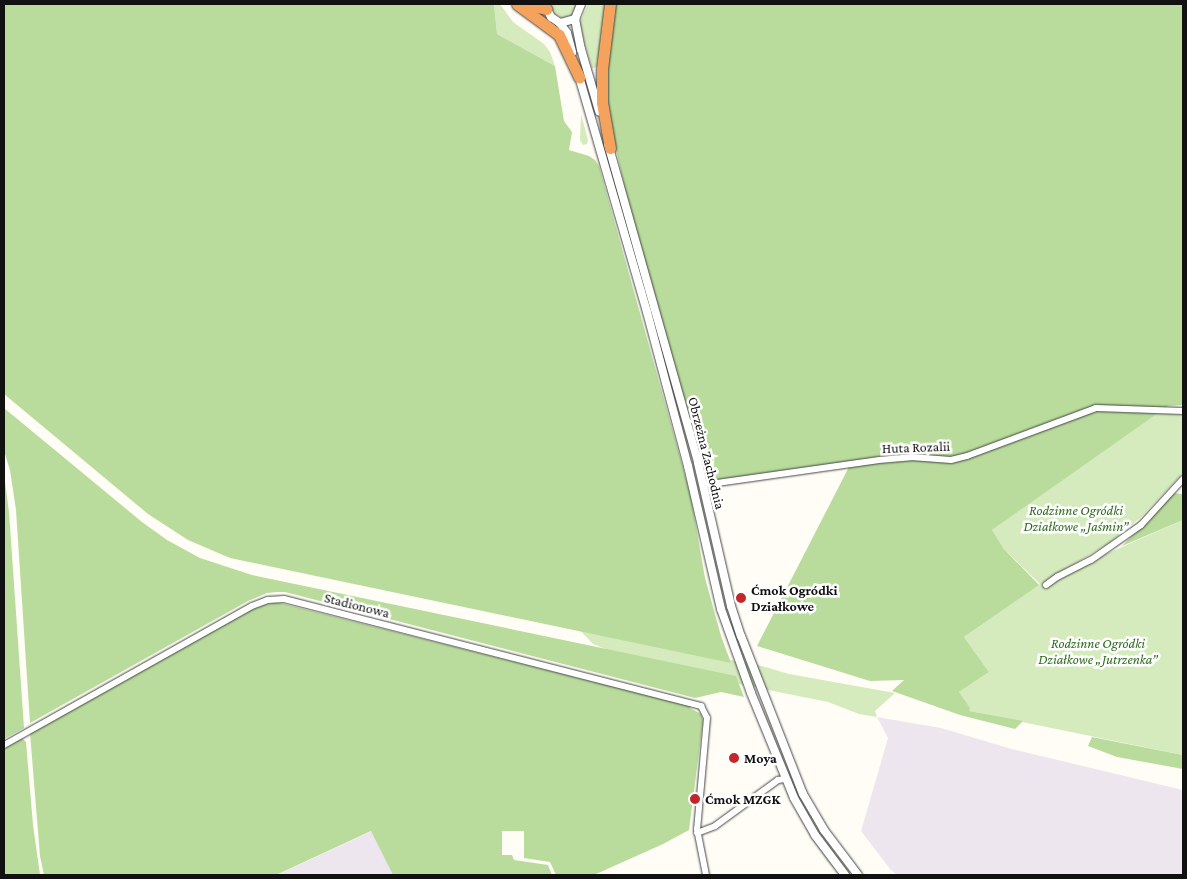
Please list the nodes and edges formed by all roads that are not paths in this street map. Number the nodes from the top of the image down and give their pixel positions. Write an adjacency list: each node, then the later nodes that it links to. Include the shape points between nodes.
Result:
1 (517, 4): 8 (highway, via 559,35)
2 (526, 4): 5 (highway)
3 (581, 4): 6 (street)
4 (610, 4): 9 (highway, via 602,69 602,102)
5 (546, 6): 7 (street, via 550,17)
6 (575, 19): 7 (street); 9 (street, Obrzeżna Zachodnia)
7 (560, 23): 8 (street, Obrzeżna Zachodnia)
8 (579, 77): 15 (street, Obrzeżna Zachodnia, via 647,312 688,466 721,609)
9 (610, 148): 12 (street, Obrzeżna Zachodnia)
10 (1183, 411): 12 (street, Huta Rozalii, via 1096,408 951,460 911,457 879,460)
11 (1183, 479): 13 (street, via 1141,525 1091,560)
12 (703, 485): 19 (street, Obrzeżna Zachodnia, via 729,599 762,693 803,794 824,830)
13 (1046, 585)
14 (4, 745): 16 (street, Stadionowa, via 252,606 276,599 697,704 707,713)
15 (785, 779): 16 (street, via 778,780 715,826); 18 (street, Obrzeżna Zachodnia, via 803,816)
16 (697, 833): 17 (street)
17 (706, 875)
18 (845, 875)
19 (858, 875)

